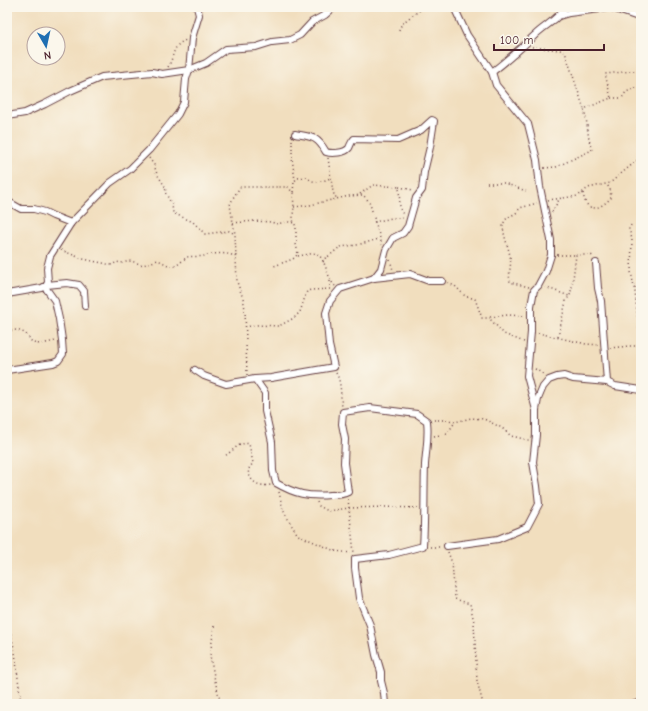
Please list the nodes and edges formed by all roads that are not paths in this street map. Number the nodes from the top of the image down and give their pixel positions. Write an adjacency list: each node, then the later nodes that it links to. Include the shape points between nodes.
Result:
1 (197, 7): 8 (street, via 199,14 192,38)
2 (454, 7): 9 (street, via 467,35)
3 (565, 7): 6 (street)
4 (331, 8): 8 (street, via 300,35 290,40 256,47 226,49 206,63)
5 (613, 8): 6 (street, via 569,13); 7 (street)
6 (557, 18): 9 (street)
7 (641, 18)
8 (189, 70): 10 (street, via 102,77 25,113); 13 (street, via 184,102 178,114 146,152 110,183)
9 (492, 72): 25 (street, via 496,85 528,124 551,240 551,255 531,306 527,376)
10 (7, 116)
11 (295, 134): 15 (street, via 320,141 326,152 332,153 345,151 354,140 398,140 421,130 433,120 422,190 416,198 408,226 403,233 393,238 381,269)
12 (7, 201): 13 (street, via 21,209 45,212)
13 (71, 223): 17 (street, via 50,256)
14 (596, 263): 23 (street)
15 (374, 278): 16 (street, via 410,274 429,281); 22 (street, via 340,289 330,300 326,313 334,367)
16 (442, 281)
17 (46, 286): 18 (street); 19 (street, via 79,285 84,291); 20 (street, via 59,319 63,354 58,361)
18 (7, 294)
19 (85, 306)
20 (7, 370)
21 (195, 370): 22 (street, via 226,384)
22 (255, 379): 28 (street, via 265,393 265,412 277,484 291,491 313,496 347,493 343,412 370,408 417,414 427,421 423,546 389,555 355,559 359,598 375,644)
23 (607, 382): 24 (street, via 615,386); 25 (street, via 564,376 549,380 543,387)
24 (640, 390)
25 (536, 410): 26 (street, via 533,462 539,504 527,527 498,539)
26 (448, 546)
27 (641, 702): 29 (street)
28 (385, 704)
29 (635, 704)

